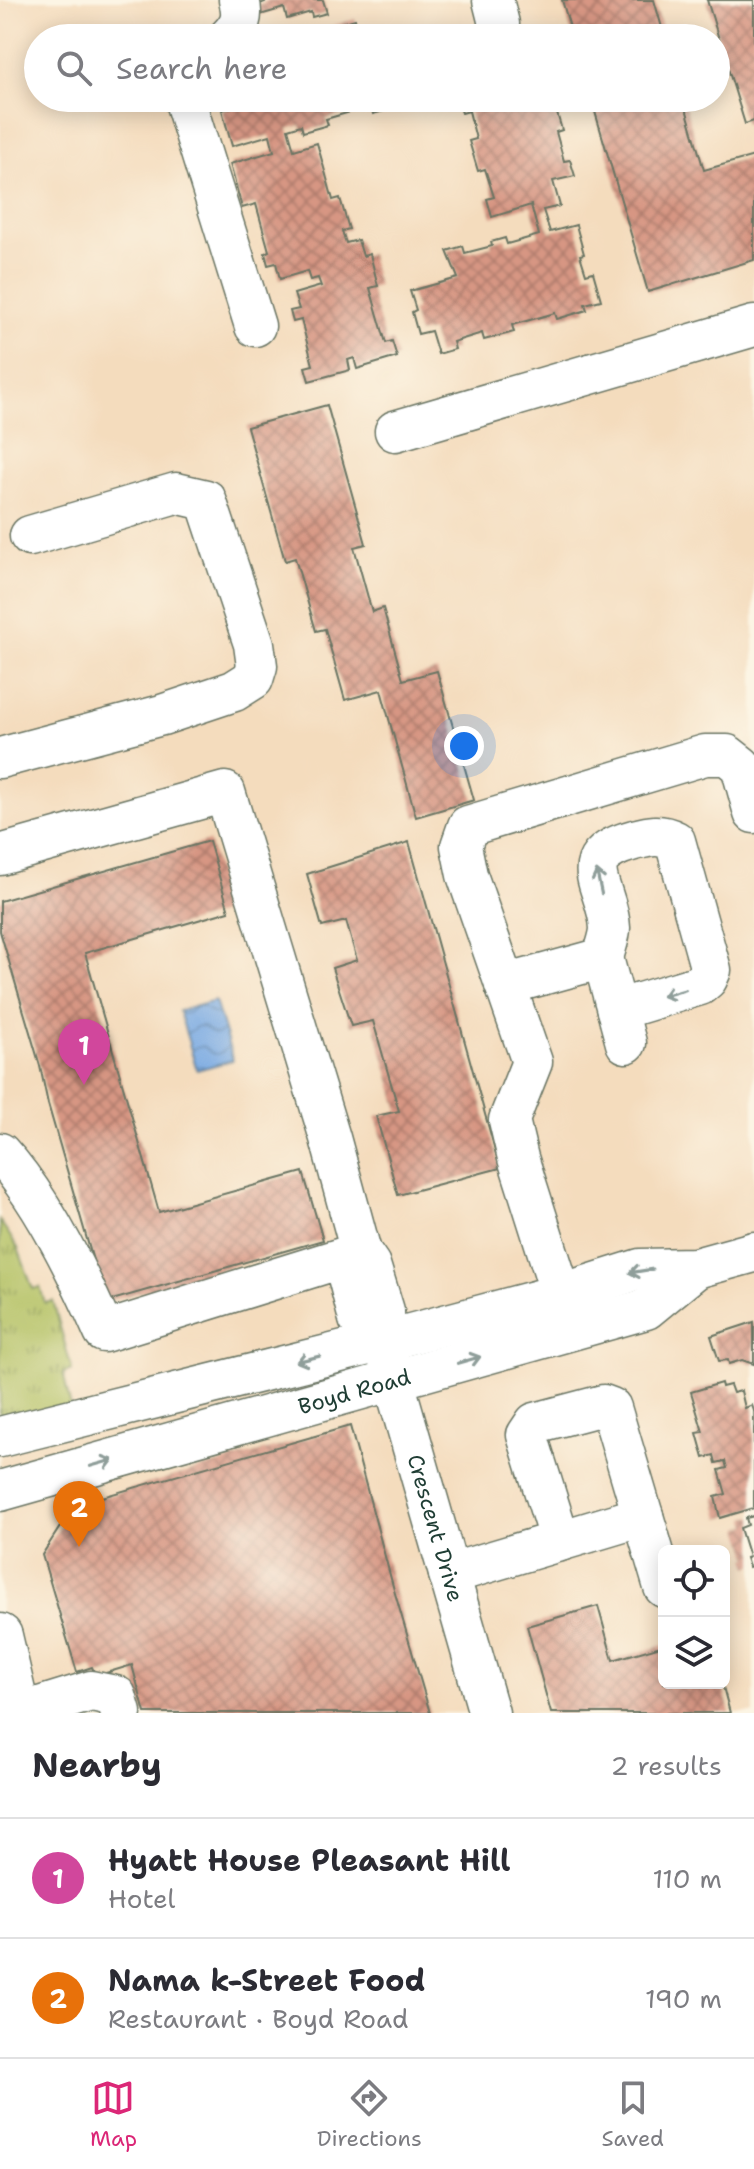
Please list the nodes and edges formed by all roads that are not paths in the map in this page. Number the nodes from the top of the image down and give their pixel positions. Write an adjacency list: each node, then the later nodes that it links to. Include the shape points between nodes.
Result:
1 (239, 0): 2 (street)
2 (239, 24)
3 (188, 112): 4 (street)
4 (255, 326)
5 (754, 326): 6 (street)
6 (395, 431)
7 (30, 536): 8 (street, via 176,493 206,500 257,666 253,679 234,691)
8 (0, 758)
9 (754, 813): 12 (street, via 741,766 727,755 705,755 468,826 461,846 467,875)
10 (0, 855): 14 (street, Crescent Drive, via 225,792)
11 (603, 958): 11 (street, one-way to 11, via 610,929 596,871 600,857 612,846 651,835 675,841 711,970 707,979 622,1026); 12 (street)
12 (505, 985): 17 (street, via 532,1062 509,1120)
13 (0, 1153): 14 (street, via 18,1172 81,1279 104,1332)
14 (361, 1252): 18 (street, Crescent Drive, via 384,1311)
15 (754, 1252): 16 (street, Boyd Road)
16 (696, 1268): 17 (street, Boyd Road, one-way to 17, via 640,1269); 19 (street, Boyd Road, one-way to 16, via 646,1309)
17 (561, 1294): 18 (street, Boyd Road)
18 (384, 1341): 19 (street, Crescent Drive); 20 (street, Boyd Road, one-way to 20)
19 (394, 1382): 21 (street, Boyd Road, one-way to 19); 25 (street, Crescent Drive)
20 (0, 1437)
21 (0, 1491)
22 (643, 1516): 23 (street); 23 (street, via 611,1408 603,1405 535,1423 527,1435); 24 (street)
23 (560, 1541): 25 (street)
24 (658, 1567)
25 (449, 1574): 29 (street, Crescent Drive)
26 (0, 1636): 27 (main road)
27 (19, 1713): 28 (street, via 91,1691 116,1696)
28 (121, 1713)
29 (489, 1713)

